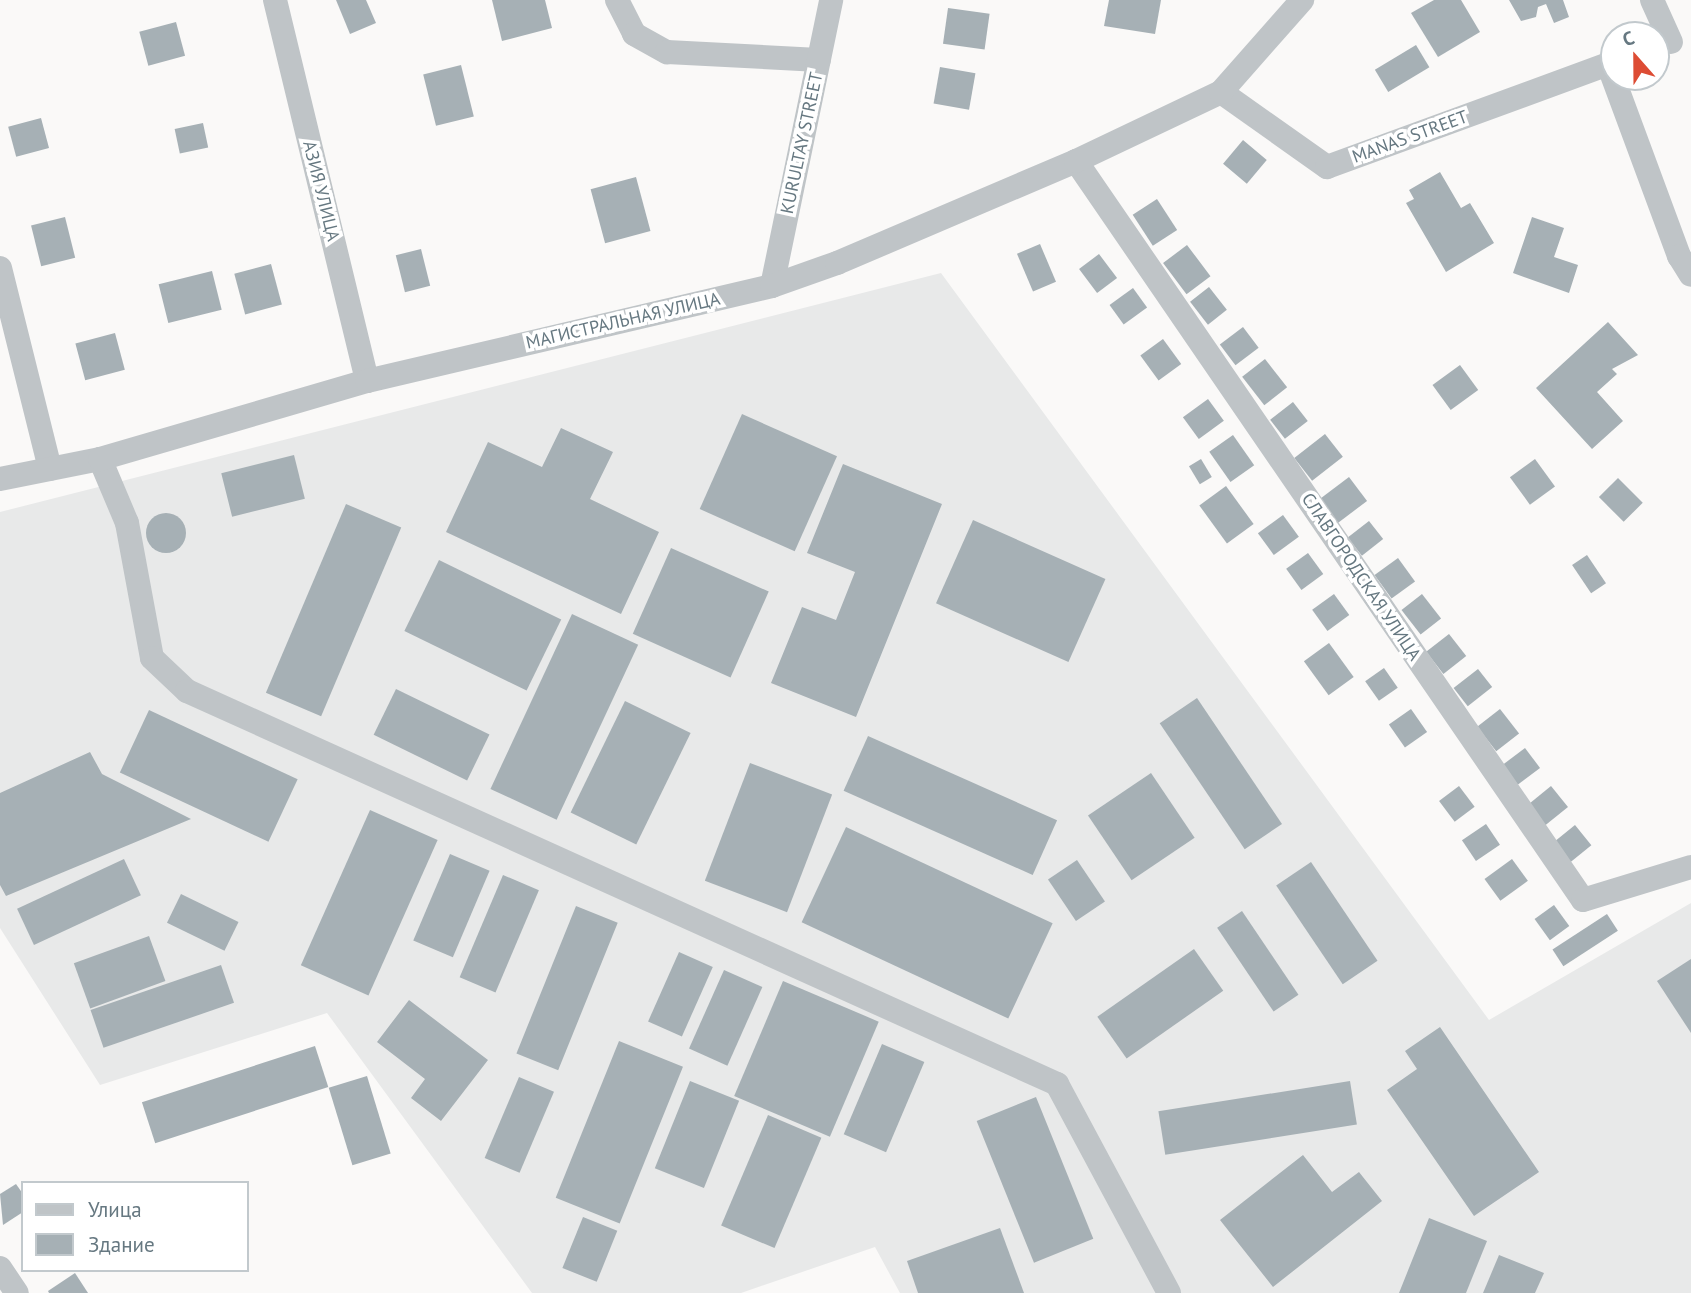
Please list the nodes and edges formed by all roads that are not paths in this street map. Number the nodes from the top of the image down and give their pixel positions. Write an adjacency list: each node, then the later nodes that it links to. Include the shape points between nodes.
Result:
1 (275, 0): 15 (street, АЗИЯ УЛИЦА)
2 (617, 0): 7 (street, via 634,34 667,52)
3 (831, 0): 7 (street, KURULTAY STREET)
4 (1652, 0): 6 (street)
5 (1288, 5): 10 (street)
6 (1673, 41)
7 (819, 60): 14 (street, KURULTAY STREET)
8 (1600, 67): 10 (street, MANAS STREET, via 1327,167)
9 (1621, 91): 13 (street, via 1679,256)
10 (1221, 92): 11 (street, МАГИСТРАЛЬНАЯ УЛИЦА)
11 (1076, 161): 14 (street, МАГИСТРАЛЬНАЯ УЛИЦА); 19 (street, СЛАВГОРОДСКАЯ УЛИЦА, via 1583,900)
12 (0, 268): 17 (street)
13 (1691, 275)
14 (772, 286): 15 (street, МАГИСТРАЛЬНАЯ УЛИЦА)
15 (367, 381): 16 (street, МАГИСТРАЛЬНАЯ УЛИЦА)
16 (100, 459): 17 (street, МАГИСТРАЛЬНАЯ УЛИЦА); 22 (street, via 127,523 152,658 187,691 1058,1084)
17 (50, 469): 18 (street, МАГИСТРАЛЬНАЯ УЛИЦА)
18 (0, 479)
19 (1691, 867)
20 (0, 1268): 21 (street)
21 (17, 1293)
22 (1168, 1293)

